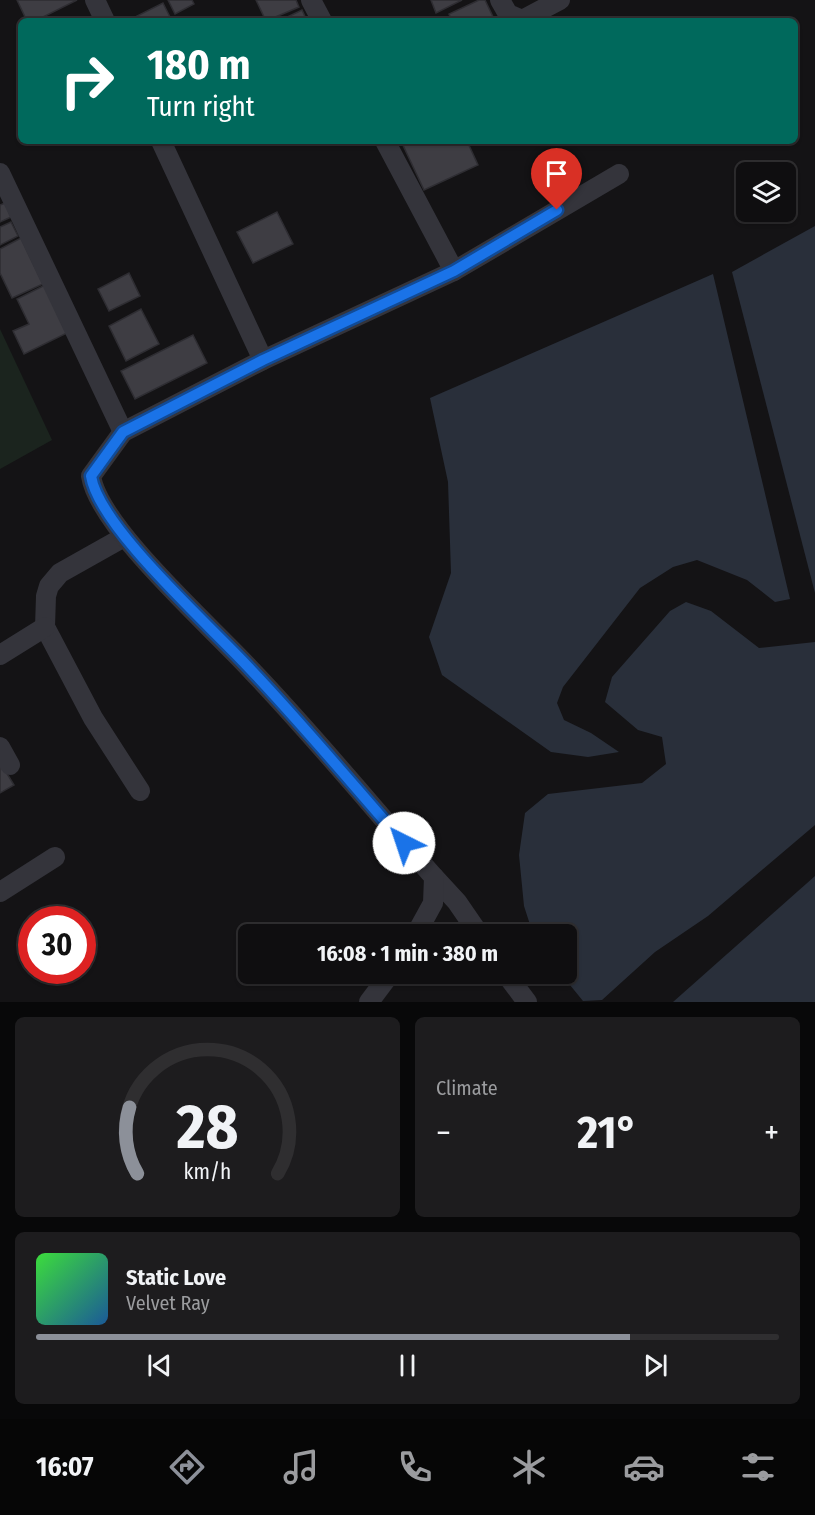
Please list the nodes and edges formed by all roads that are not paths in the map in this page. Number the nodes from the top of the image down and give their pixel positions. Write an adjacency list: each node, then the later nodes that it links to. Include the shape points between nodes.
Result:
1 (95, 0): 5 (street)
2 (311, 0): 6 (street)
3 (500, 0): 7 (street, via 507,14)
4 (560, 0): 8 (street)
5 (104, 18)
6 (320, 18)
7 (517, 18)
8 (526, 18)
9 (162, 144): 14 (street)
10 (387, 144): 13 (street)
11 (0, 173): 15 (street)
12 (619, 174): 13 (street)
13 (454, 271): 14 (street)
14 (263, 360): 15 (street)
15 (123, 432): 16 (street, via 91,476 93,489)
16 (124, 537): 17 (street, via 54,580 46,596); 23 (street, via 253,672)
17 (45, 627): 18 (street); 21 (street, via 93,718)
18 (0, 655)
19 (0, 747): 20 (street)
20 (10, 765)
21 (140, 791)
22 (55, 857): 24 (street)
23 (434, 877): 25 (street, via 433,903); 26 (street)
24 (0, 892)
25 (422, 924)
26 (472, 924)
27 (382, 984): 29 (street)
28 (514, 984): 30 (street)
29 (369, 1002)
30 (527, 1002)

